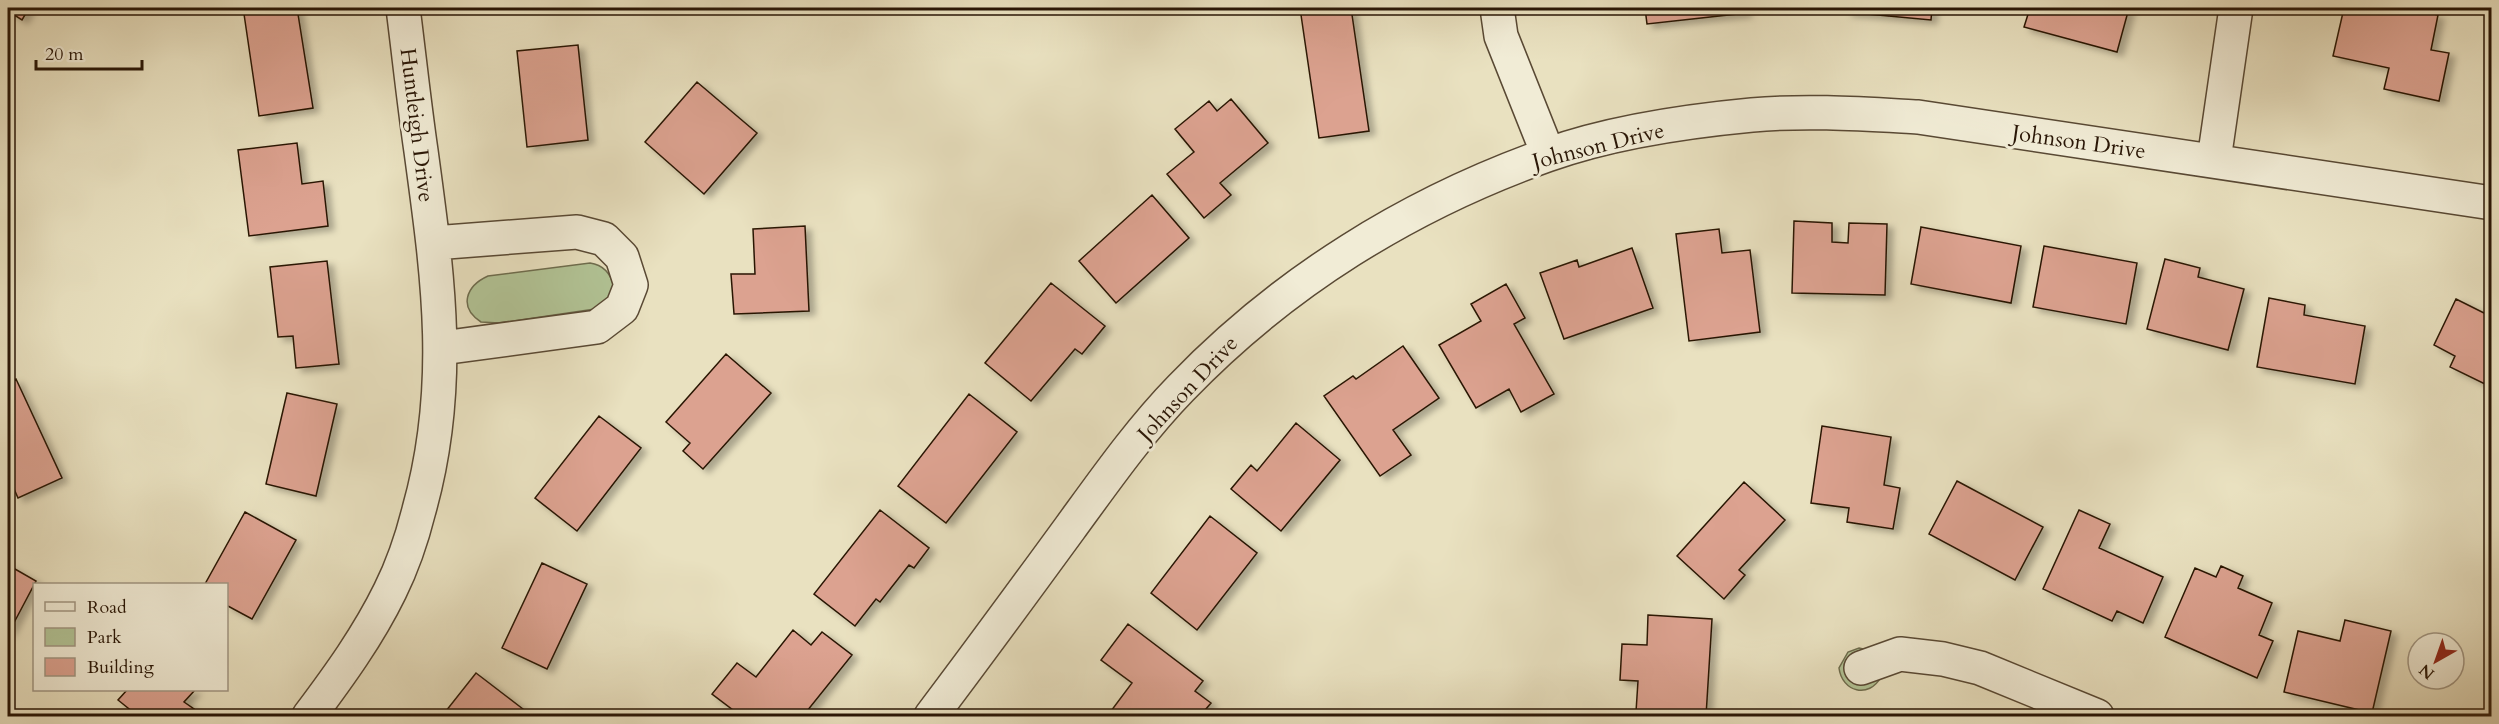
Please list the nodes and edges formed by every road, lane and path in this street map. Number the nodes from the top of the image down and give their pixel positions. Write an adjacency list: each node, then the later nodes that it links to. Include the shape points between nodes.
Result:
1 (403, 8): 7 (street, Huntleigh Drive)
2 (1497, 8): 4 (street, via 1501,36)
3 (2236, 8): 5 (street)
4 (1548, 154): 5 (street, Johnson Drive, via 1676,125 1753,115 1837,112 1918,117); 11 (street, Johnson Drive, via 1463,189 1368,239 1308,277 1227,342 1179,390 1117,463)
5 (2214, 160): 6 (street, Johnson Drive)
6 (2492, 203)
7 (434, 243): 8 (street, Huntleigh Drive); 8 (street, via 577,232 604,239 622,257 631,285 622,308 597,327)
8 (442, 348): 10 (street, Huntleigh Drive, via 440,404 429,475 410,546 359,649)
9 (1861, 668): 12 (street, via 1900,654 1943,659 1980,668)
10 (309, 717)
11 (932, 717)
12 (2097, 717)

